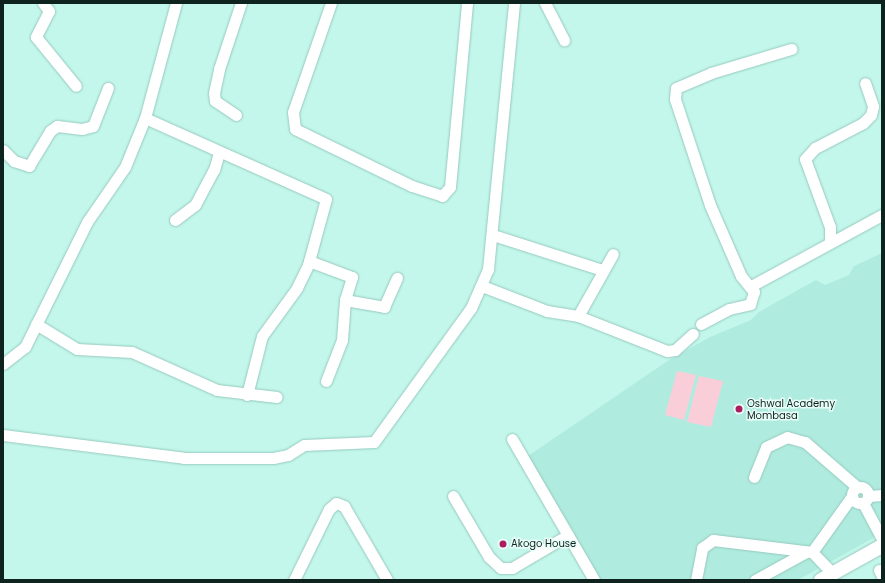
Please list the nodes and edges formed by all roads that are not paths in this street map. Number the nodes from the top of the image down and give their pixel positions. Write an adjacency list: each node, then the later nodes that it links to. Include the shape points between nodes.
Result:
1 (43, 3): 11 (street, via 49,11 36,37)
2 (176, 3): 15 (street)
3 (241, 3): 14 (street, via 219,69 214,93 216,101)
4 (331, 3): 5 (street, via 293,112 295,129 412,186 442,196 450,187)
5 (467, 3)
6 (514, 3): 20 (street)
7 (545, 3): 8 (street)
8 (564, 40)
9 (791, 49): 27 (street, via 710,73 681,84 676,91 710,205 741,276)
10 (865, 83): 13 (street)
11 (76, 86)
12 (108, 88): 16 (street, via 93,126 82,129 57,126 50,131 29,166 14,161)
13 (878, 109): 21 (street, via 864,123 815,148 805,159 830,227)
14 (236, 115)
15 (145, 118): 17 (street); 30 (street, via 122,174 87,222)
16 (3, 150)
17 (219, 152): 19 (street, via 214,170 195,205); 23 (street, via 326,199)
18 (882, 215): 21 (street)
19 (175, 220)
20 (493, 235): 24 (street); 26 (street, via 491,260)
21 (830, 242): 27 (street)
22 (613, 254): 24 (street)
23 (309, 261): 28 (street, via 352,277); 35 (street, via 297,288 262,336)
24 (602, 270): 29 (street)
25 (397, 278): 28 (street, via 384,307)
26 (482, 286): 29 (street, via 547,311); 37 (street, via 443,350 378,438 369,444 304,445 283,457 273,458 184,458)
27 (752, 286): 31 (street, via 755,298 750,304 728,309)
28 (345, 300): 34 (street, via 342,340)
29 (578, 316): 32 (street, via 667,351 675,350)
30 (36, 324): 33 (street, via 25,346); 35 (street, via 77,349 132,352 187,379)
31 (701, 324)
32 (693, 334)
33 (3, 364)
34 (326, 381)
35 (247, 395): 36 (street)
36 (277, 397)
37 (3, 435)
38 (512, 439): 44 (street)
39 (754, 477): 40 (street, via 766,447 787,437 805,442)
40 (855, 491): 43 (street, via 855,501); 47 (street)
41 (882, 495): 43 (street)
42 (452, 496): 44 (street, via 489,557 501,568 512,568)
43 (866, 499): 45 (street)
44 (568, 534): 51 (street)
45 (882, 538)
46 (882, 546): 48 (main road)
47 (809, 552): 48 (street); 52 (street, via 713,540 702,548); 53 (street)
48 (827, 577)
49 (294, 580): 50 (street, via 329,509 336,503 344,506)
50 (387, 580)
51 (594, 580)
52 (696, 580)
53 (754, 580)

